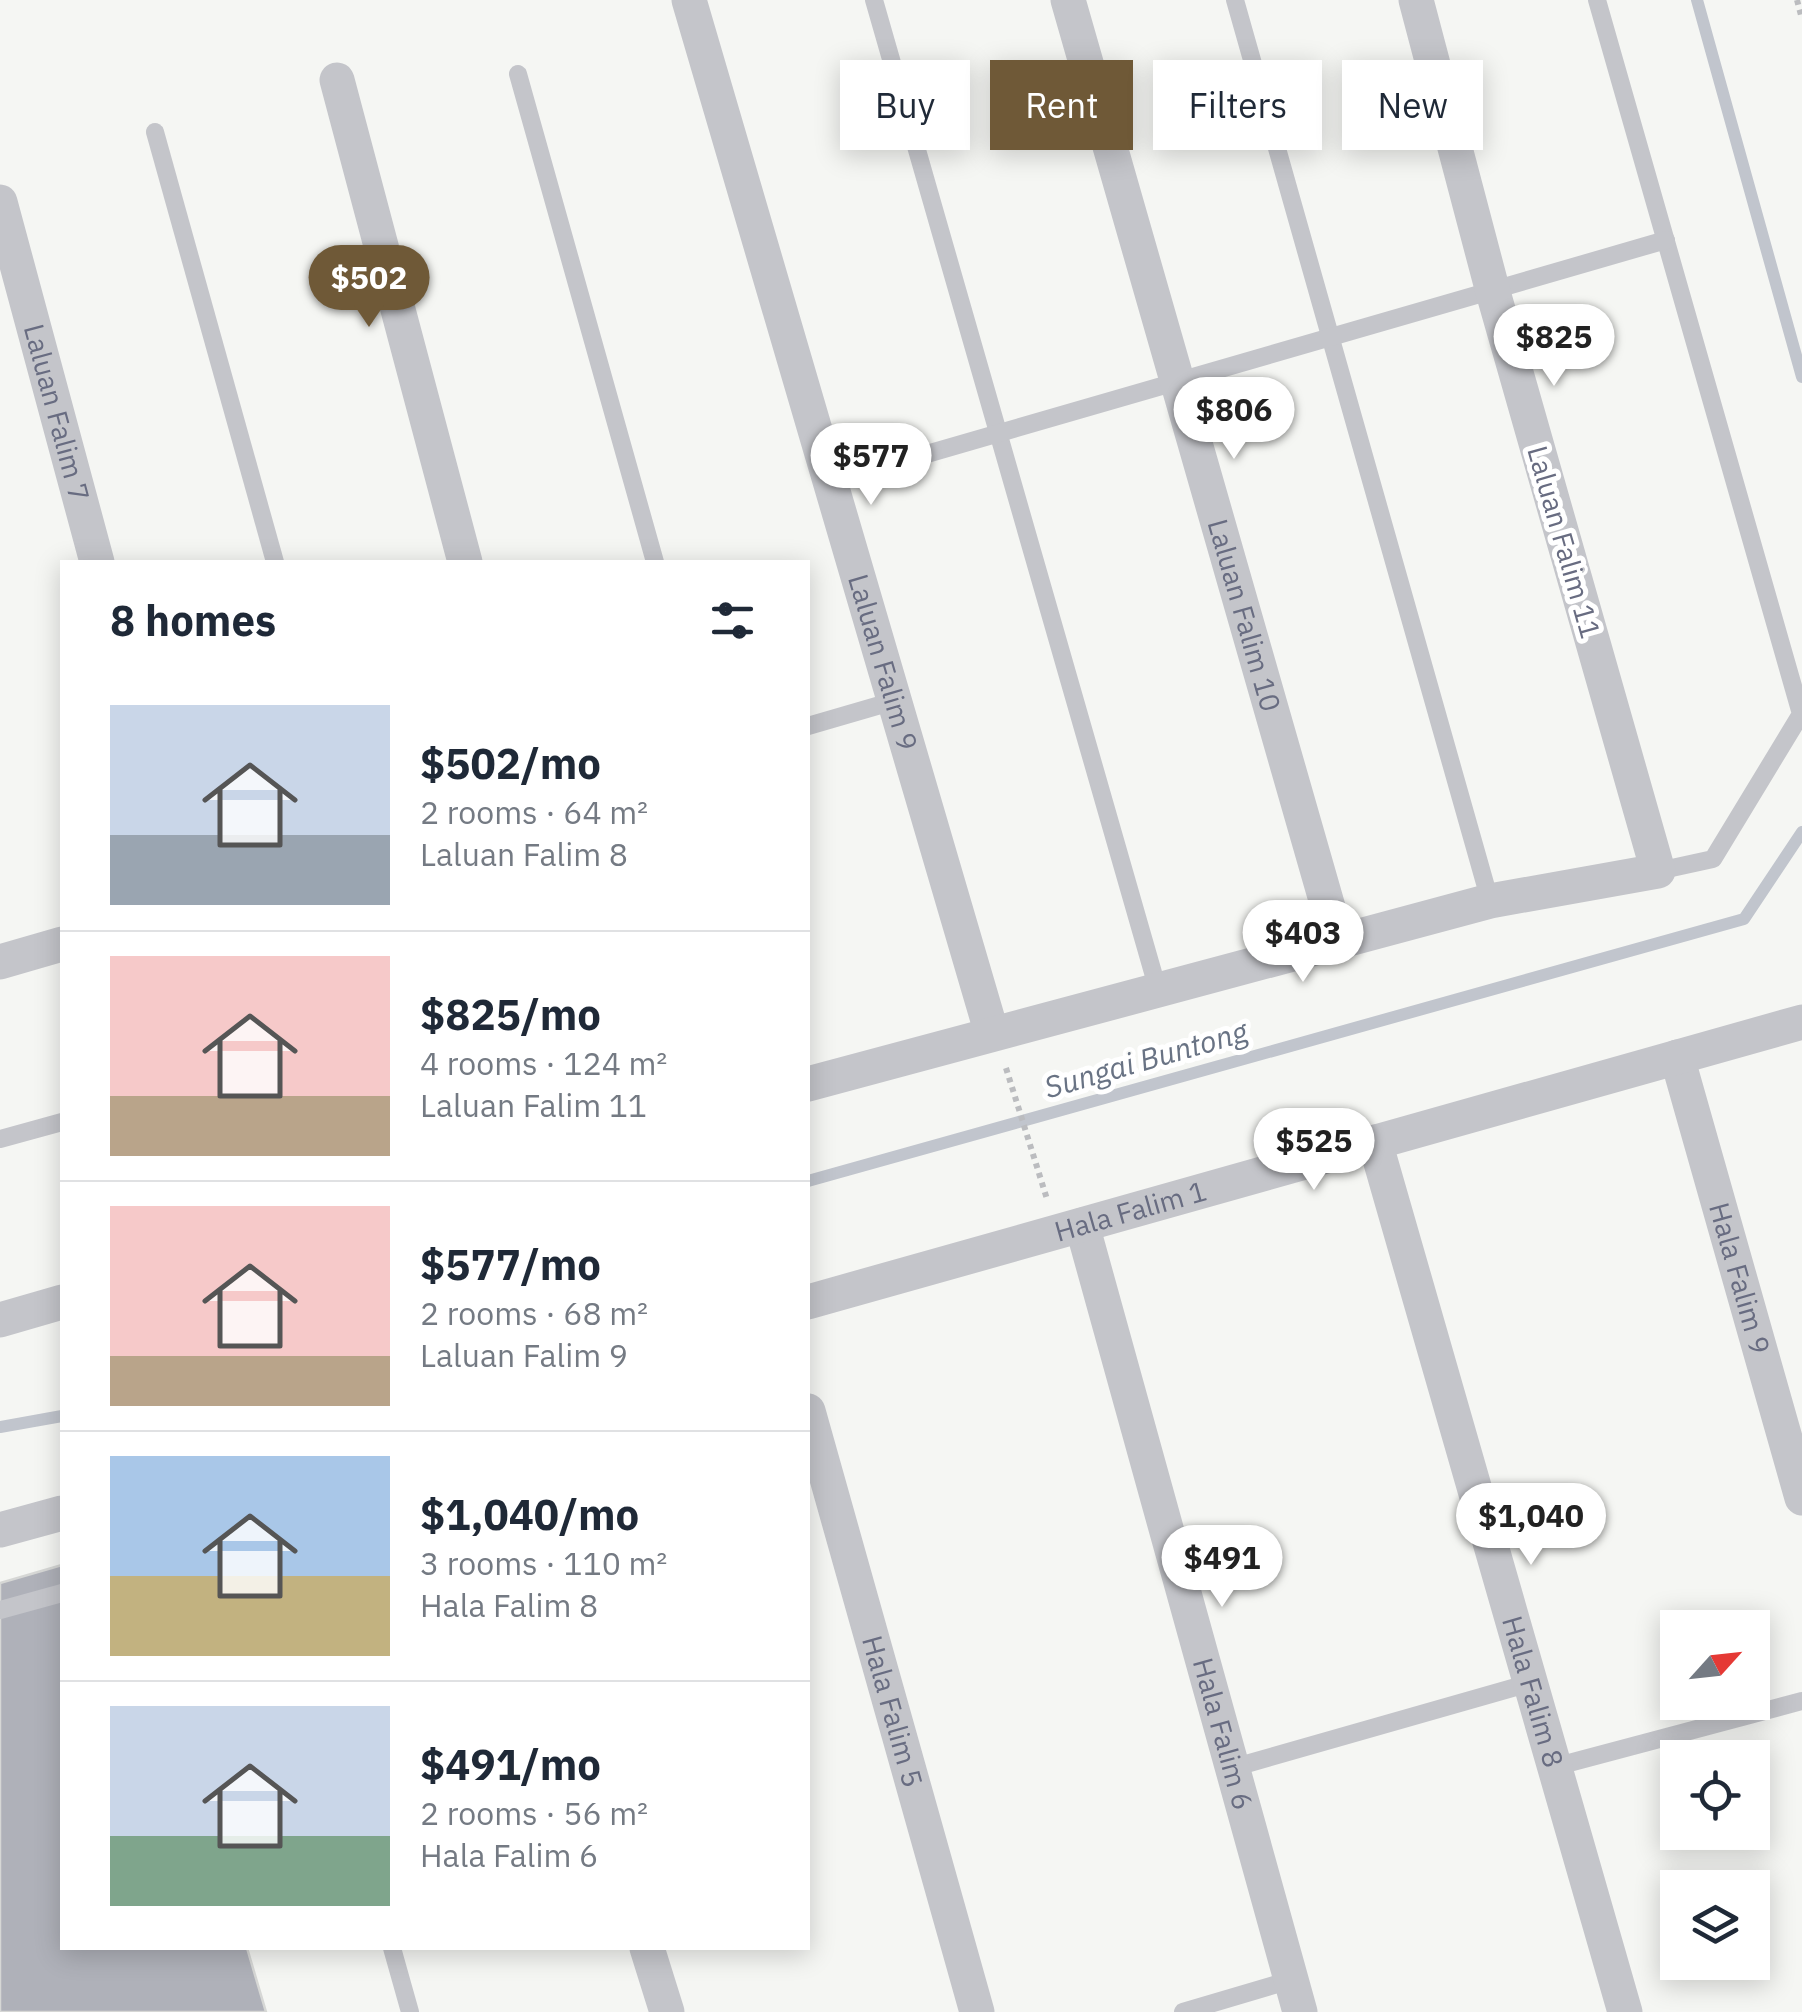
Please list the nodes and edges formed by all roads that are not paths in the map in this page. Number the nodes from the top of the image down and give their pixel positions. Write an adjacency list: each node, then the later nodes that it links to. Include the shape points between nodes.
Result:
1 (689, 0): 16 (street, Laluan Falim 9)
2 (874, 0): 15 (lane)
3 (1068, 0): 14 (street, Laluan Falim 10)
4 (1235, 0): 13 (lane)
5 (1416, 0): 12 (street, Laluan Falim 11)
6 (1597, 0): 11 (lane)
7 (518, 74): 20 (lane)
8 (336, 80): 19 (street)
9 (155, 132): 18 (lane)
10 (0, 202): 17 (street, Laluan Falim 7)
11 (1666, 240): 12 (lane); 23 (lane, via 1801,714 1713,859)
12 (1493, 292): 13 (lane); 23 (street, Laluan Falim 11)
13 (1332, 338): 14 (lane); 24 (lane)
14 (1178, 382): 15 (lane); 25 (street, Laluan Falim 10)
15 (998, 434): 16 (lane); 28 (lane)
16 (830, 482): 21 (street, Laluan Falim 9)
17 (96, 560)
18 (275, 560)
19 (463, 560)
20 (654, 560)
21 (894, 701): 22 (lane); 30 (street, Laluan Falim 9)
22 (810, 725)
23 (1658, 871): 24 (street)
24 (1490, 901): 25 (street)
25 (1338, 942): 28 (street)
26 (60, 944): 27 (street)
27 (2, 953)
28 (1158, 990): 30 (street)
29 (1802, 1022): 31 (street, Hala Falim 1)
30 (992, 1034): 32 (street)
31 (1677, 1057): 35 (street, Hala Falim 1); 41 (street, Hala Falim 9)
32 (810, 1083)
33 (60, 1123): 34 (lane)
34 (0, 1140)
35 (1375, 1142): 36 (street, Hala Falim 1); 46 (street, Hala Falim 8)
36 (1082, 1225): 37 (street, Hala Falim 1); 49 (street, Hala Falim 6)
37 (810, 1301)
38 (60, 1303): 39 (street)
39 (0, 1320)
40 (810, 1418): 55 (street, Hala Falim 5)
41 (1802, 1498)
42 (60, 1514): 43 (street)
43 (0, 1530)
44 (60, 1594): 45 (lane)
45 (0, 1610)
46 (1530, 1683): 48 (street, Hala Falim 8); 49 (lane)
47 (1802, 1701): 48 (lane)
48 (1554, 1767): 57 (street, Hala Falim 8)
49 (1232, 1768): 52 (street, Hala Falim 6)
50 (393, 1950): 53 (lane)
51 (649, 1950): 54 (street)
52 (1296, 1996): 56 (lane)
53 (410, 2012)
54 (667, 2012)
55 (976, 2012)
56 (1182, 2012)
57 (1624, 2012)

